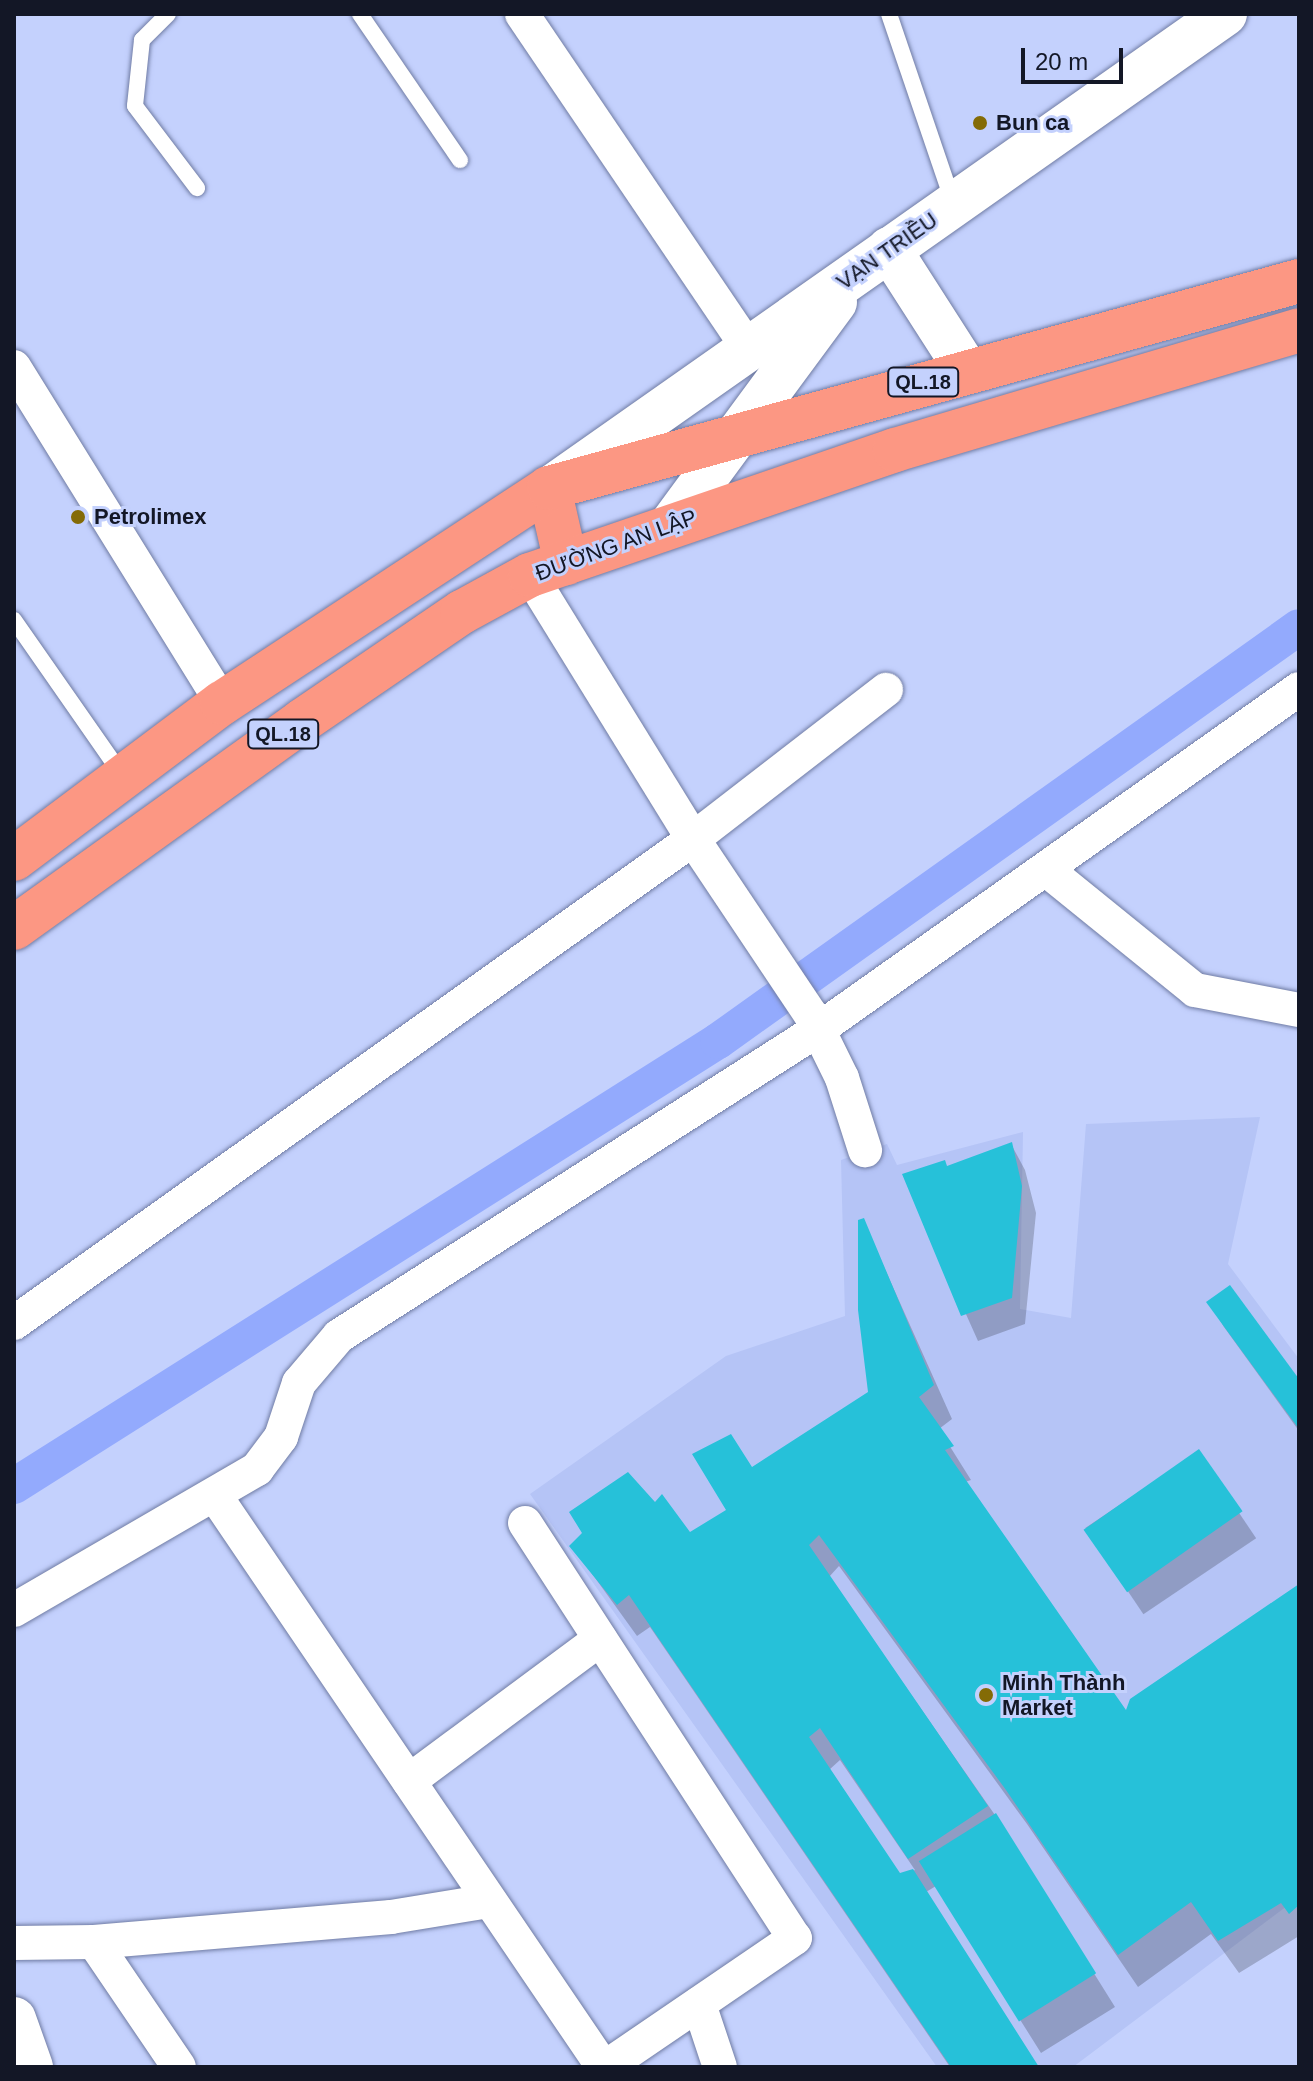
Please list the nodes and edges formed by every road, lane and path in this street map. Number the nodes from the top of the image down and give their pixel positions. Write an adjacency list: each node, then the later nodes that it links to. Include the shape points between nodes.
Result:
1 (168, 14): 7 (lane, via 142,40 135,106)
2 (360, 14): 6 (lane)
3 (522, 14): 12 (street)
4 (889, 14): 8 (lane)
5 (1225, 14): 8 (street, VẠN TRIỀU)
6 (460, 160)
7 (197, 188)
8 (954, 205): 9 (street, VẠN TRIỀU)
9 (874, 260): 12 (street, VẠN TRIỀU); 14 (street); 15 (street)
10 (1299, 281): 14 (highway, QL.18)
11 (1299, 330): 17 (highway, ĐƯỜNG AN LẬP / QL.18, via 895,450)
12 (748, 348): 16 (street, VẠN TRIỀU)
13 (14, 367): 22 (street)
14 (966, 369): 15 (highway, QL.18)
15 (735, 435): 16 (highway, QL.18); 17 (street)
16 (549, 488): 18 (highway); 22 (highway, QL.18)
17 (670, 526): 18 (highway, ĐƯỜNG AN LẬP / QL.18)
18 (548, 569): 24 (street); 27 (highway, ĐƯỜNG AN LẬP / QL.18, via 462,612)
19 (14, 620): 23 (lane)
20 (1299, 689): 26 (street)
21 (886, 690): 24 (street)
22 (222, 703): 23 (highway, QL.18)
23 (124, 776): 25 (highway, QL.18)
24 (693, 839): 29 (street); 31 (street)
25 (14, 859)
26 (1048, 871): 28 (street, via 1195,990); 29 (street)
27 (14, 928)
28 (1299, 1010)
29 (815, 1022): 30 (street, via 842,1078); 32 (street, via 339,1336 299,1383 281,1437 257,1469)
30 (865, 1150)
31 (14, 1323)
32 (216, 1497): 34 (street); 36 (street)
33 (525, 1523): 35 (street)
34 (14, 1610)
35 (600, 1639): 36 (street); 40 (street, via 795,1938)
36 (409, 1781): 37 (street)
37 (489, 1901): 38 (street, via 391,1917); 44 (street)
38 (94, 1942): 39 (street); 43 (street)
39 (14, 1943)
40 (699, 2004): 44 (street); 45 (street)
41 (14, 2019): 42 (street)
42 (31, 2067)
43 (179, 2067)
44 (605, 2067)
45 (720, 2067)

